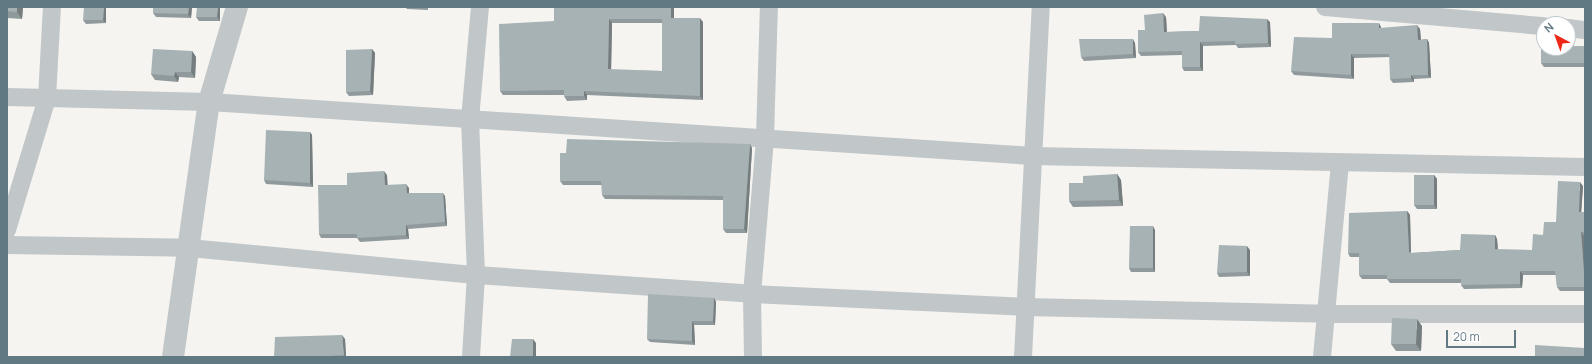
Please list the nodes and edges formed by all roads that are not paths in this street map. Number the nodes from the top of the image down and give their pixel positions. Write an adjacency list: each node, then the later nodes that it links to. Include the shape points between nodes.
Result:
1 (52, 7): 10 (street)
2 (237, 7): 11 (street)
3 (480, 7): 12 (street)
4 (770, 7): 13 (street)
5 (1041, 7): 14 (street)
6 (1326, 7): 7 (street)
7 (1335, 7): 8 (street)
8 (1536, 25)
9 (7, 97): 10 (street)
10 (48, 98): 11 (street); 17 (street)
11 (209, 102): 12 (street); 19 (street)
12 (470, 119): 13 (street); 20 (street)
13 (765, 138): 14 (street); 21 (street)
14 (1032, 156): 15 (street); 22 (street)
15 (1340, 164): 16 (street); 23 (street)
16 (1585, 167)
17 (7, 230)
18 (7, 245): 19 (street)
19 (188, 248): 20 (street); 25 (street)
20 (476, 275): 21 (street); 26 (street)
21 (752, 294): 22 (street); 27 (street)
22 (1025, 307): 23 (street); 28 (street)
23 (1325, 314): 24 (street); 29 (street)
24 (1585, 314)
25 (173, 357)
26 (471, 357)
27 (753, 357)
28 (1023, 357)
29 (1322, 357)

